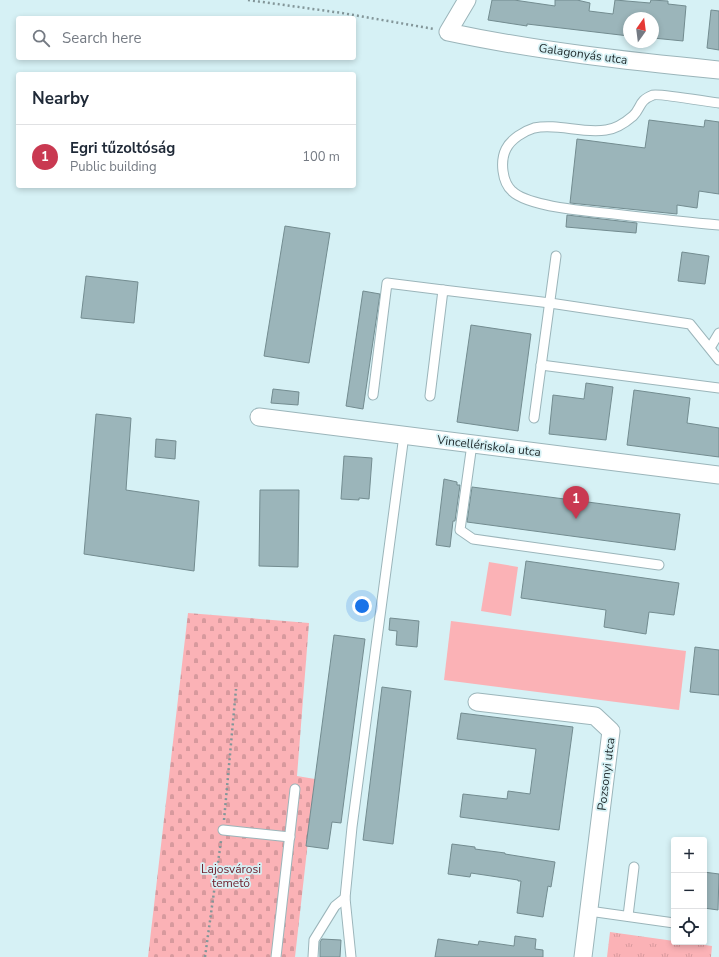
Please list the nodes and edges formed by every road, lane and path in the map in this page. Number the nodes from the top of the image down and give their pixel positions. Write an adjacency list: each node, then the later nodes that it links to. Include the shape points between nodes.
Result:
1 (248, 0): 3 (path, via 342,13)
2 (467, 0): 3 (street)
3 (448, 32): 4 (street, Galagonyás utca, via 620,60)
4 (719, 70)
5 (719, 104): 6 (lane, via 655,94 642,102 633,115 607,130 549,126 533,128 509,144 503,156 503,176 511,191 527,200 571,209)
6 (719, 225)
7 (556, 256): 9 (lane)
8 (443, 290): 9 (lane); 15 (lane, via 388,283); 16 (lane)
9 (550, 303): 11 (lane, via 690,324); 13 (lane)
10 (719, 333): 11 (lane)
11 (710, 348): 12 (lane)
12 (719, 360)
13 (541, 365): 14 (lane); 18 (lane)
14 (719, 388)
15 (373, 395)
16 (430, 396)
17 (259, 417): 19 (street, Vincellériskola utca)
18 (534, 418)
19 (404, 435): 20 (street, Vincellériskola utca); 29 (lane, via 353,819)
20 (472, 444): 21 (street, Vincellériskola utca); 22 (lane, via 460,530 474,539)
21 (719, 475)
22 (659, 565)
23 (236, 689): 26 (path)
24 (477, 702): 30 (street, Pozsonyi utca, via 595,716 611,731)
25 (295, 789): 27 (lane)
26 (223, 830): 27 (lane); 33 (path)
27 (290, 837): 34 (lane)
28 (634, 867): 31 (lane)
29 (345, 898): 35 (lane, via 335,906 314,940); 36 (lane)
30 (589, 911): 31 (lane); 37 (street, Pozsonyi utca)
31 (628, 916): 32 (lane)
32 (671, 923)
33 (205, 957)
34 (276, 957)
35 (313, 957)
36 (351, 957)
37 (583, 957)

